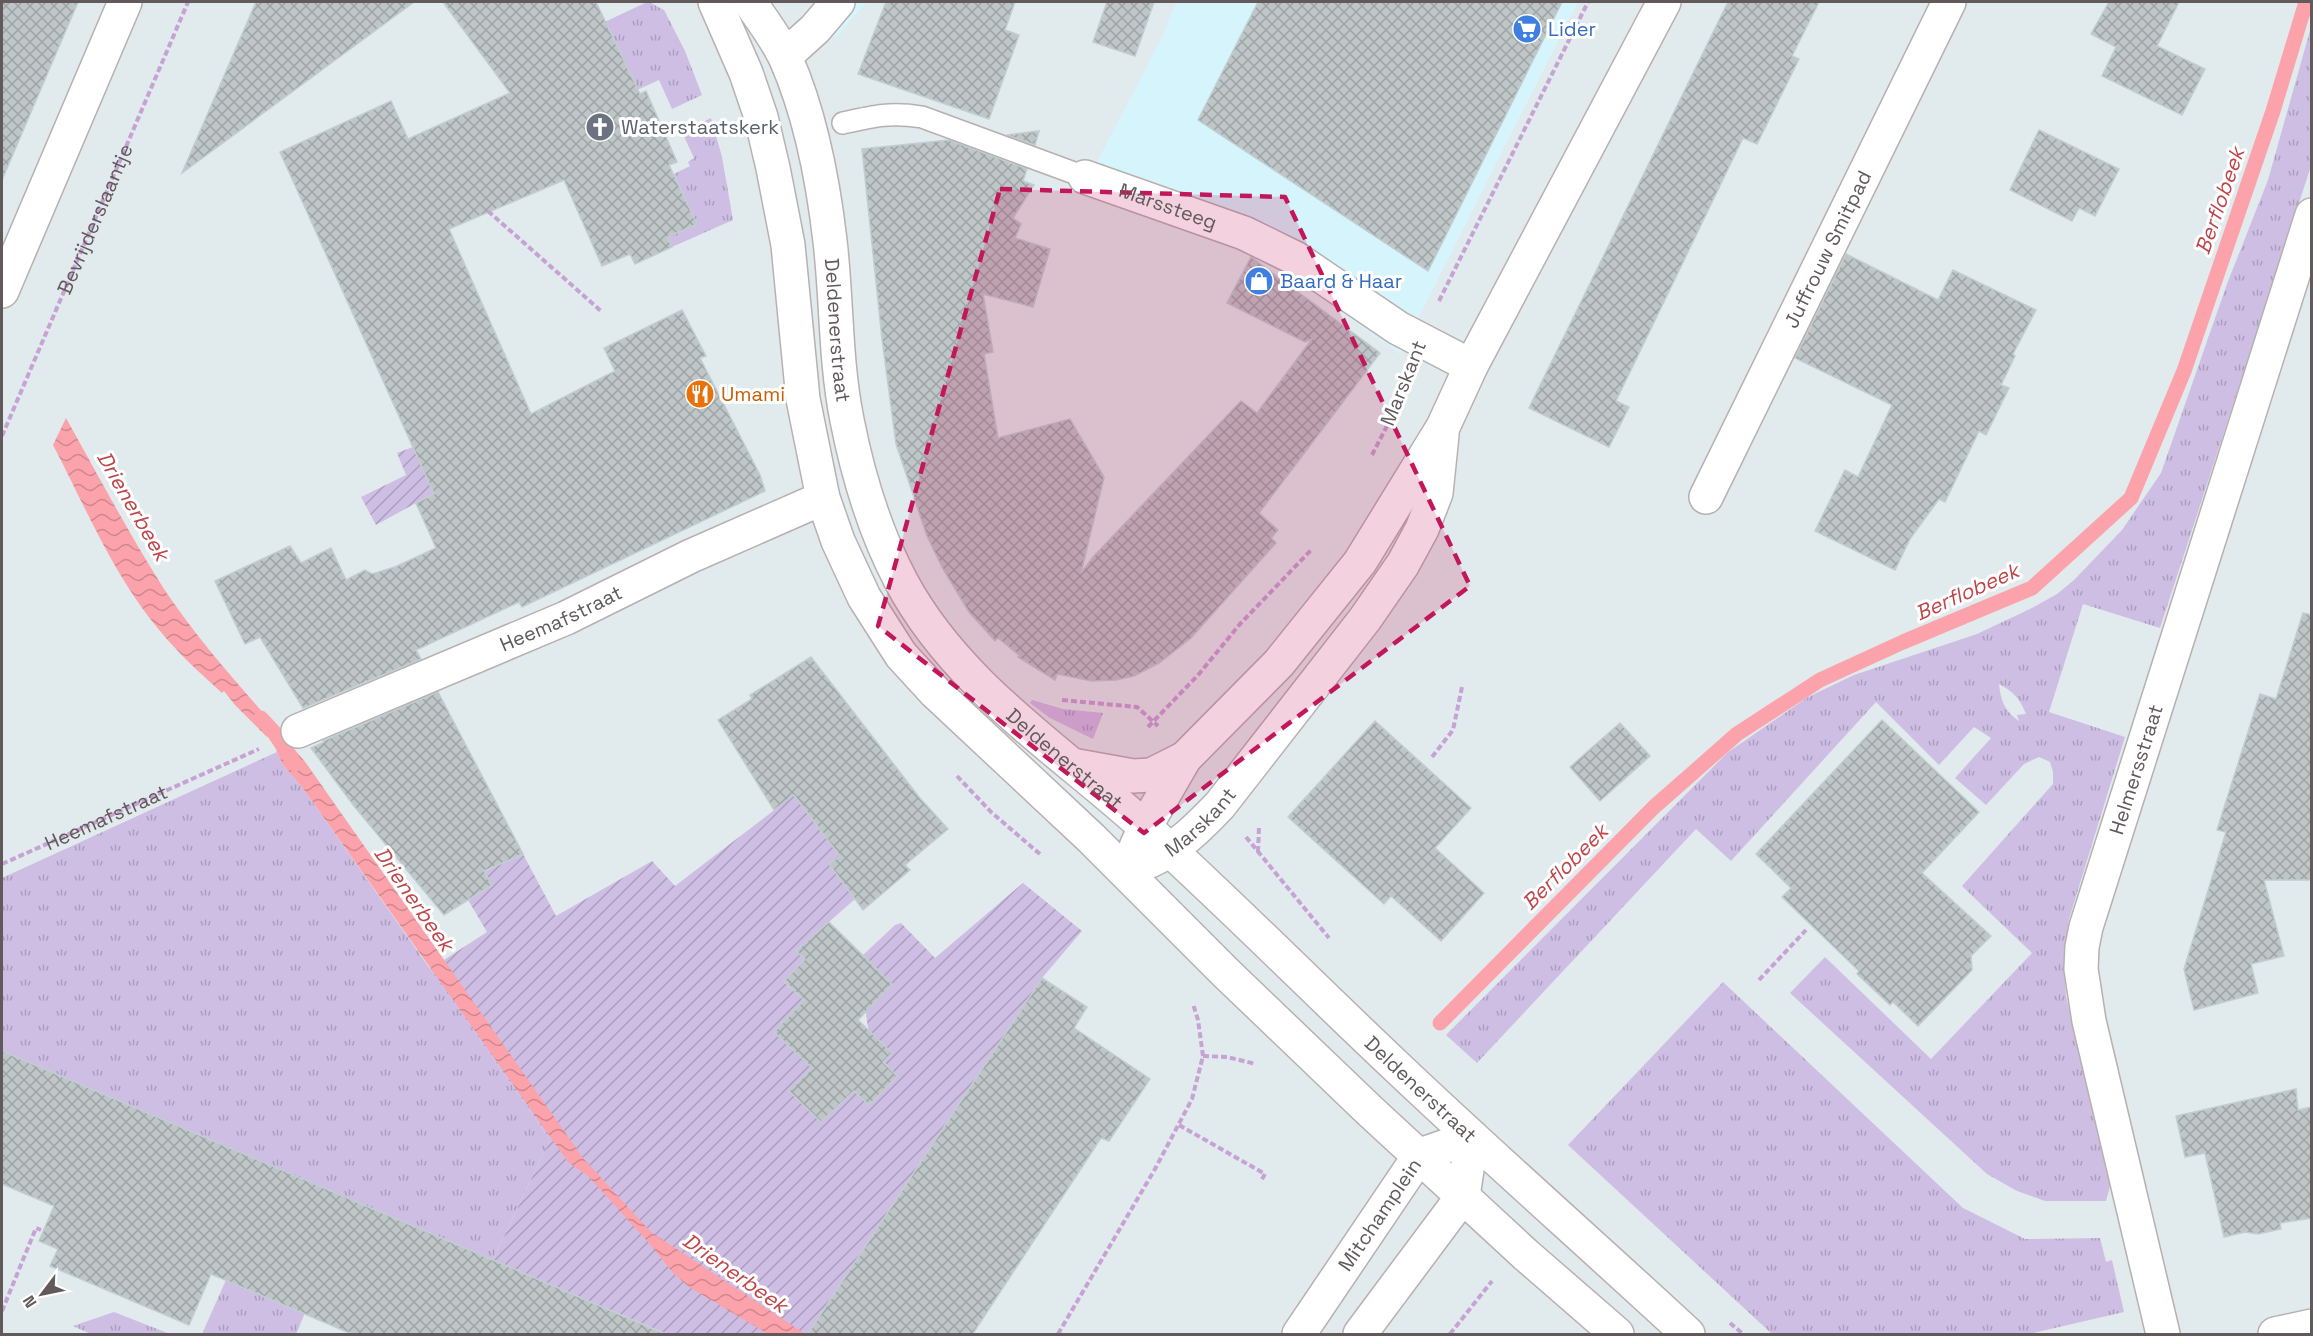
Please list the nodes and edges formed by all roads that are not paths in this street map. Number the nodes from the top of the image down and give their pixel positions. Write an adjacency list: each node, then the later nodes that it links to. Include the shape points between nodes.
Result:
1 (125, 2): 11 (main road)
2 (715, 2): 15 (main road, Deldenerstraat, via 746,73 773,168 788,245 802,399)
3 (750, 2): 7 (main road, Deldenerstraat)
4 (838, 2): 7 (main road)
5 (1664, 2): 12 (main road, Marskant)
6 (1948, 2): 14 (main road, Juffrouw Smitpad)
7 (785, 56): 18 (main road, Deldenerstraat, via 820,177 846,417 862,490 879,535 902,583 931,629 1007,709)
8 (843, 123): 9 (lane, Marssteeg, via 877,115 922,117)
9 (1086, 177): 12 (main road, Marssteeg, via 1244,233 1295,258 1398,328)
10 (2312, 215): 30 (main road, Helmersstraat, via 2106,860 2082,947 2081,969 2089,1021)
11 (2, 291)
12 (1471, 366): 13 (main road, Marskant)
13 (1443, 427): 17 (main road, Marskant, via 1360,562 1279,663); 20 (main road, Marskant, via 1436,493 1403,564 1227,797)
14 (1706, 497)
15 (823, 498): 16 (main road, Heemafstraat, via 702,551 566,618); 21 (main road, Deldenerstraat, via 864,597 901,655 935,692)
16 (298, 731)
17 (1185, 758): 18 (main road, Marskant, via 1151,775 1133,776); 19 (main road, Marskant)
18 (1072, 765): 19 (main road, Deldenerstraat)
19 (1145, 827): 20 (main road, Deldenerstraat); 21 (main road, Marskant)
20 (1170, 852): 21 (main road, Marskant); 22 (main road, Deldenerstraat)
21 (1126, 872): 23 (main road, Deldenerstraat)
22 (1472, 1137): 23 (main road, Mitchamplein); 24 (main road); 29 (main road, Deldenerstraat)
23 (1420, 1155): 24 (main road, Deldenerstraat); 26 (main road, Mitchamplein)
24 (1463, 1196): 27 (main road); 28 (main road, Deldenerstraat)
25 (2312, 1326): 31 (main road)
26 (1299, 1335)
27 (1360, 1335)
28 (1617, 1335)
29 (1688, 1335)
30 (2163, 1335)
31 (2275, 1335)

